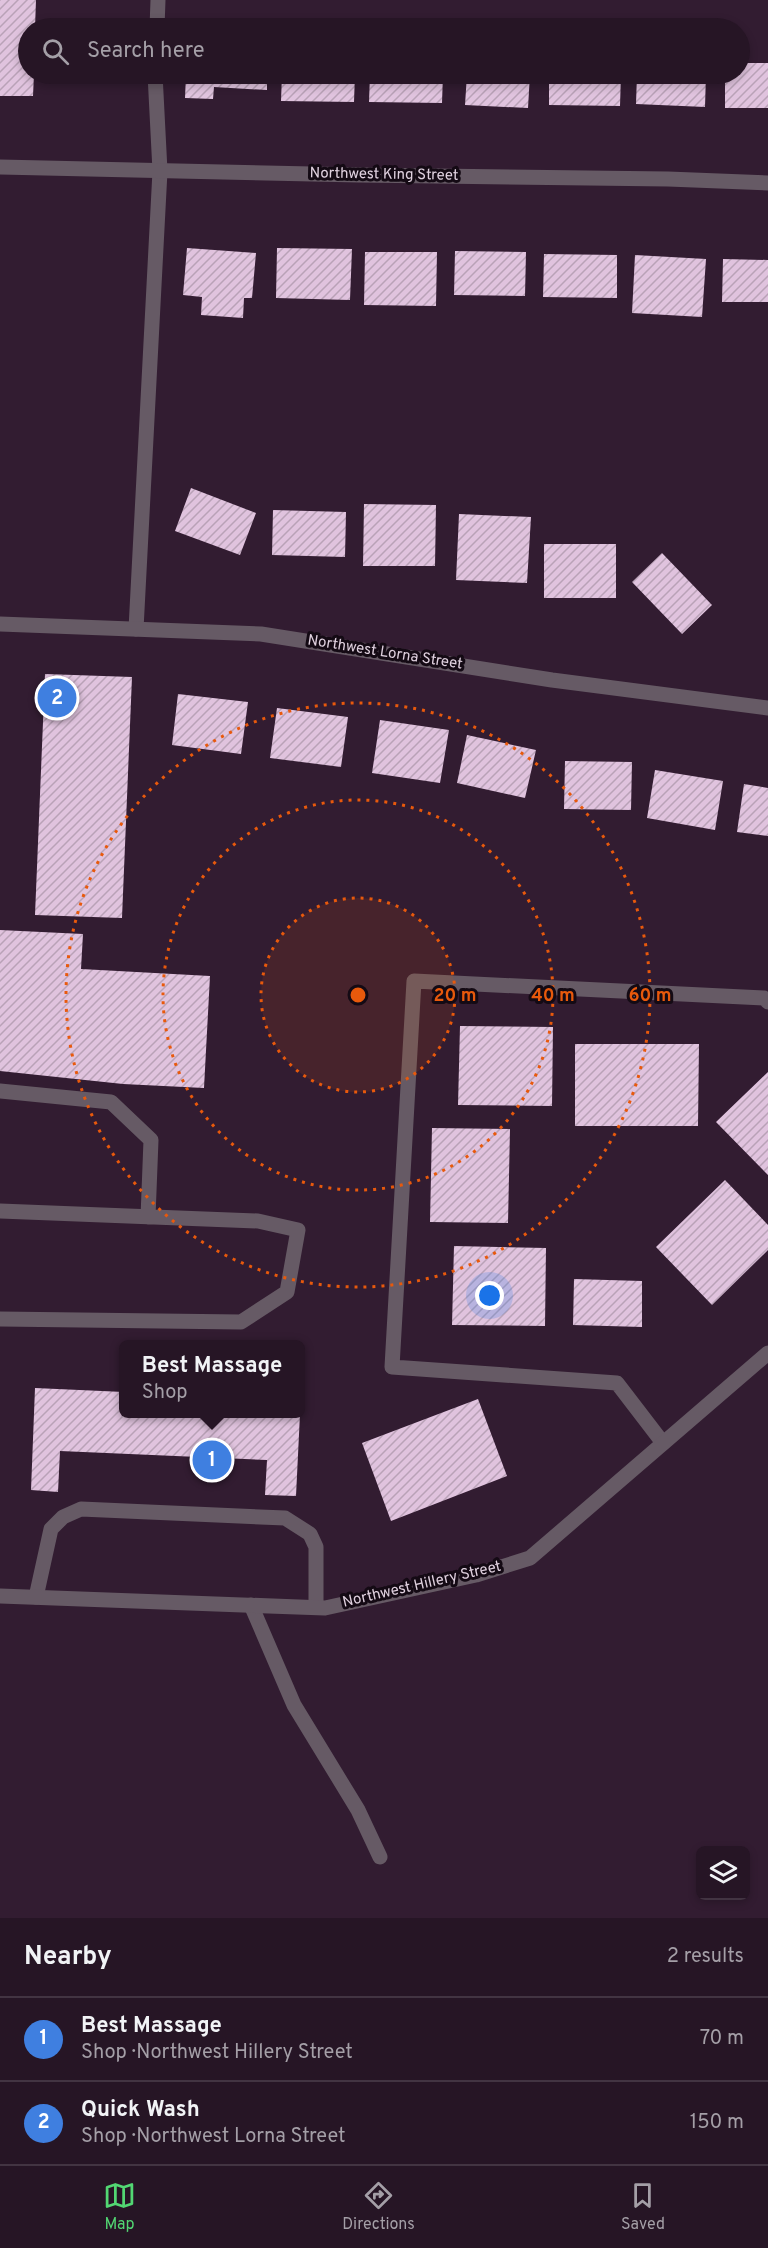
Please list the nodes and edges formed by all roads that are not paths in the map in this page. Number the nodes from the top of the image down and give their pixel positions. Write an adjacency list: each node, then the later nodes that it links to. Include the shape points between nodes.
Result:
1 (158, 0): 2 (street)
2 (157, 18)
3 (155, 84): 5 (street)
4 (0, 167): 5 (street, Northwest King Street)
5 (160, 171): 6 (street, Northwest King Street); 8 (street)
6 (768, 183)
7 (0, 624): 8 (street, Northwest Lorna Street)
8 (136, 629): 9 (street, Northwest Lorna Street, via 261,634 552,680)
9 (768, 708)
10 (768, 1002): 16 (street, via 764,998 414,981 392,1367 617,1383)
11 (0, 1091): 13 (street, via 111,1102 151,1140)
12 (0, 1211): 13 (street)
13 (148, 1217): 14 (street, via 258,1221 298,1230 287,1292 241,1322)
14 (0, 1318)
15 (768, 1353): 16 (street, Northwest Hillery Street)
16 (663, 1443): 20 (street, Northwest Hillery Street, via 530,1558 476,1575)
17 (0, 1596): 18 (street, Northwest Hillery Street)
18 (36, 1597): 19 (street, Northwest Hillery Street); 20 (street, via 51,1529 63,1517 81,1509 285,1518 310,1534 316,1547)
19 (251, 1605): 20 (street, Northwest Hillery Street); 21 (street, via 294,1705 358,1810)
20 (316, 1607)
21 (380, 1857)

